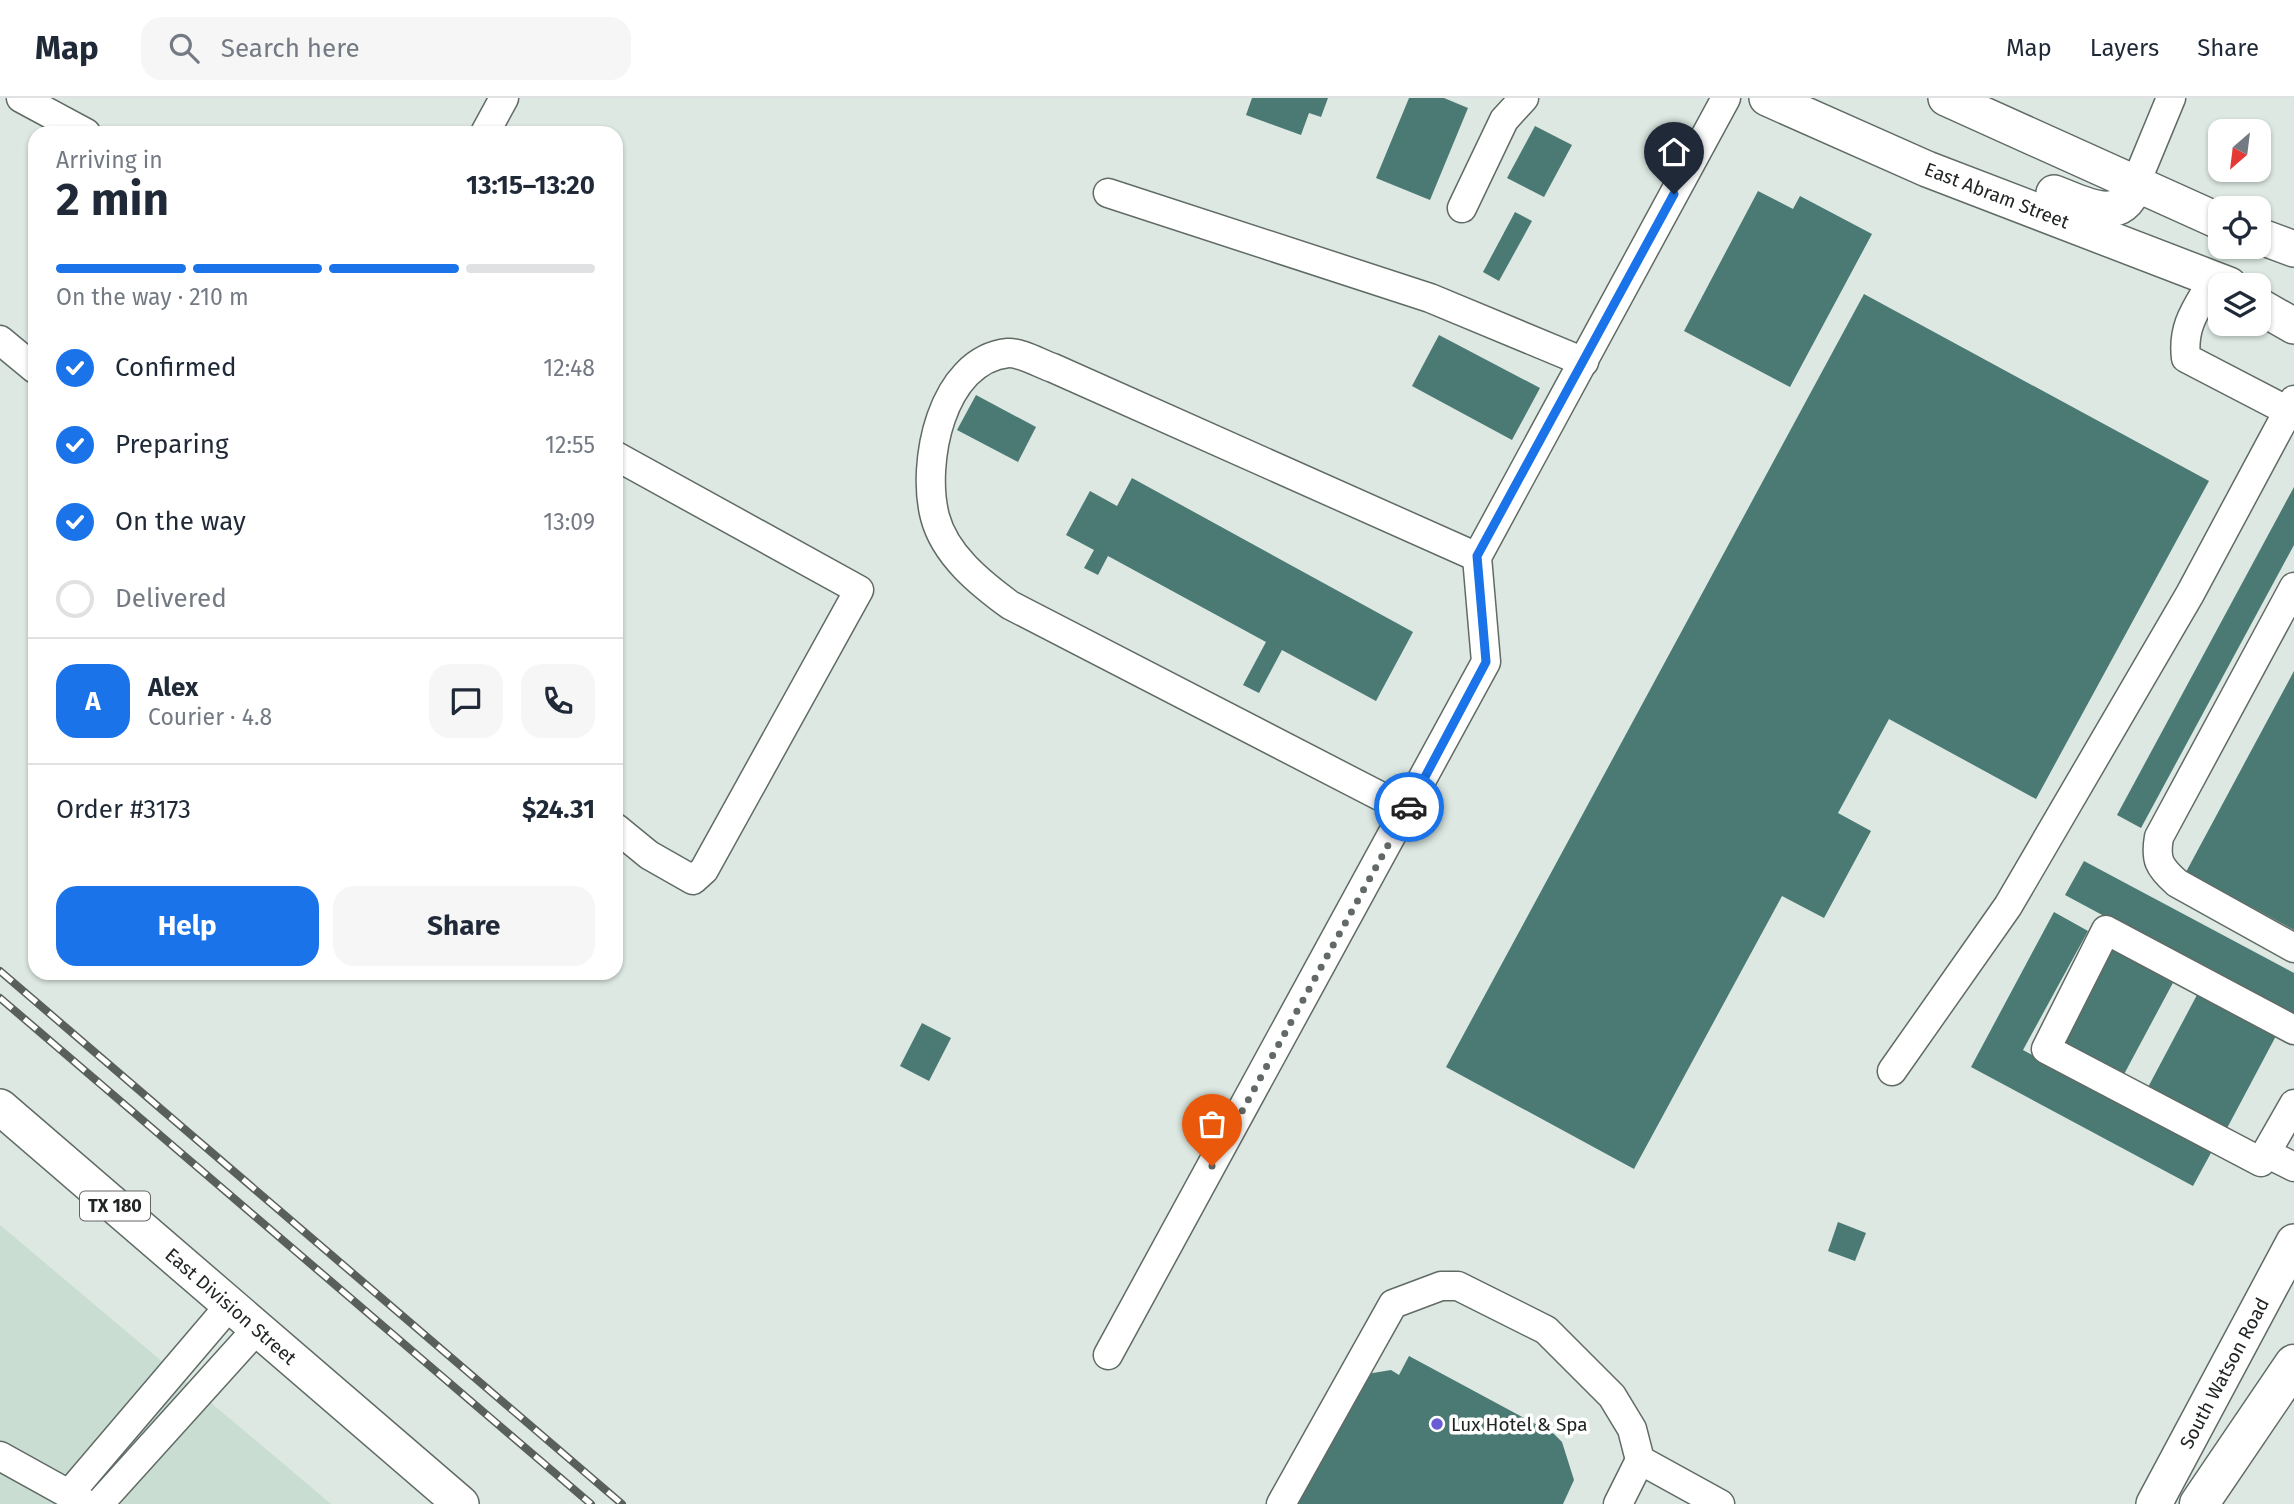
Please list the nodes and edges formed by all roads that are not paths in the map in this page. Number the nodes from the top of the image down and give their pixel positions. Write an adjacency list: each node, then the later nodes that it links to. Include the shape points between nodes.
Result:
1 (21, 98): 8 (street)
2 (504, 98): 9 (street)
3 (1524, 98): 13 (street, via 1504,120)
4 (1726, 98): 26 (street)
5 (1767, 98): 10 (main road, East Abram Street)
6 (1946, 98): 11 (main road)
7 (2171, 98): 11 (street)
8 (73, 126)
9 (489, 126)
10 (1927, 169): 11 (main road, via 1964,161 2097,209 2116,209 2130,199); 19 (main road, East Abram Street)
11 (2134, 185): 14 (main road)
12 (1108, 193): 26 (street, via 1430,298)
13 (1462, 208)
14 (2208, 216)
15 (2271, 232): 16 (main road)
16 (2294, 235)
17 (2271, 240): 18 (main road)
18 (2294, 248)
19 (2208, 278)
20 (2208, 299): 28 (street, via 2188,323 2183,338 2186,358)
21 (2271, 300): 22 (main road)
22 (2294, 308)
23 (2271, 313): 24 (main road)
24 (2294, 326)
25 (0, 340): 27 (street)
26 (1584, 362): 30 (street)
27 (28, 363)
28 (2291, 406): 36 (street, via 2190,594 2008,906)
29 (623, 460): 33 (street, via 859,590 704,870 693,880)
30 (1477, 556): 32 (street, via 1486,662); 32 (street, via 1053,368 1009,353 982,362 962,377 946,404 934,442 935,518 976,581 1010,605)
31 (2294, 587): 34 (street, via 2159,837 2155,857 2177,883)
32 (1407, 810): 44 (street)
33 (623, 834)
34 (2294, 948)
35 (2294, 1030): 39 (street, via 2106,930 2046,1049 2261,1161)
36 (1892, 1071)
37 (2294, 1104): 39 (street)
38 (0, 1107): 42 (main road, East Division Street / TX 180)
39 (2266, 1153): 40 (street)
40 (2294, 1167)
41 (2294, 1242): 54 (main road, South Watson Road)
42 (230, 1305): 43 (main road, East Division Street / TX 180); 48 (street)
43 (257, 1329): 49 (street); 50 (main road, East Division Street / TX 180)
44 (1108, 1355)
45 (2294, 1364): 55 (highway)
46 (0, 1456): 48 (street)
47 (1640, 1461): 51 (street, via 1632,1429 1612,1396 1546,1330 1458,1286 1441,1286 1393,1304); 52 (street); 53 (street)
48 (78, 1499)
49 (99, 1504)
50 (461, 1504)
51 (1281, 1504)
52 (1618, 1504)
53 (1720, 1504)
54 (2154, 1504)
55 (2199, 1504)

